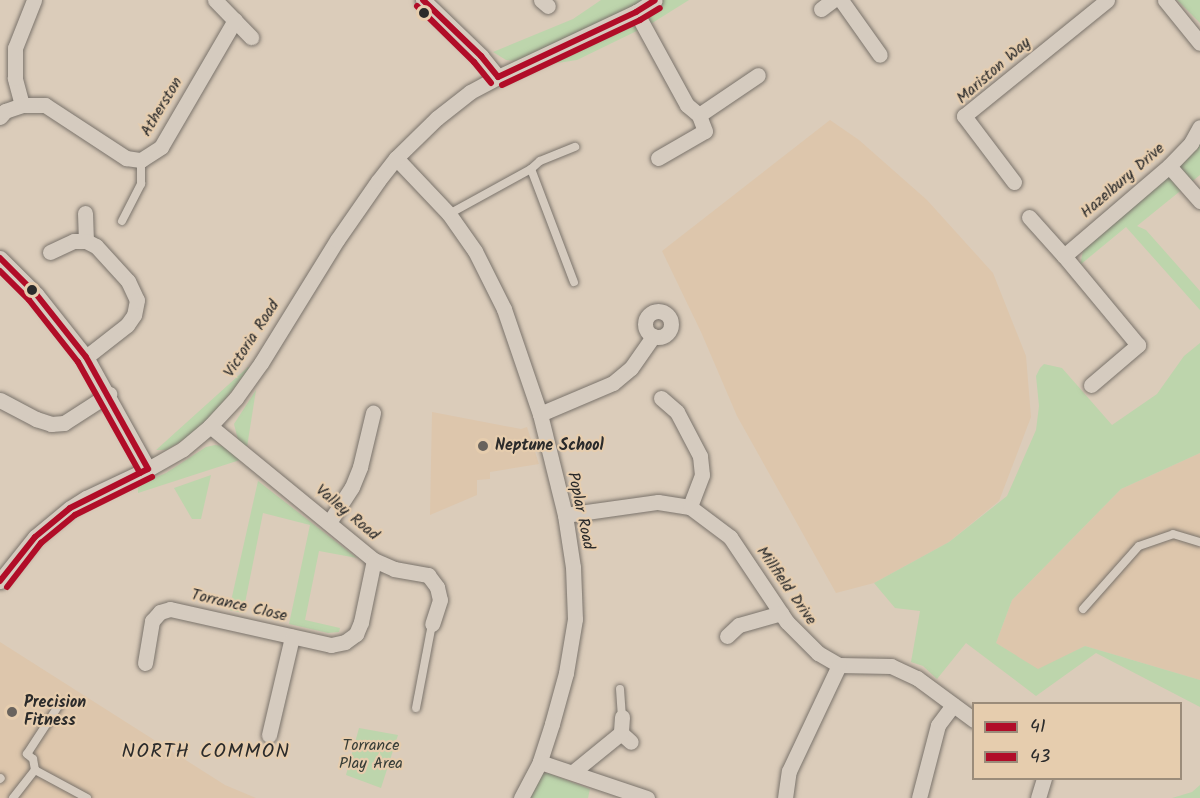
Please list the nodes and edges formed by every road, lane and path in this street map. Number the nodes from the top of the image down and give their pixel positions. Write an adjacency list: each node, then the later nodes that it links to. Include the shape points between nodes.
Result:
1 (34, 0): 15 (street, via 15,48 15,78)
2 (216, 0): 9 (street)
3 (423, 0): 14 (street)
4 (655, 0): 8 (street, Victoria Road)
5 (841, 0): 12 (street)
6 (1107, 0): 25 (street, Mariston Way, via 964,116)
7 (1165, 0): 11 (street)
8 (636, 12): 14 (street, Victoria Road); 16 (street, via 687,105)
9 (235, 20): 10 (street); 22 (street, Atherston, via 161,147)
10 (251, 37)
11 (1200, 43)
12 (880, 55)
13 (758, 75): 16 (street)
14 (498, 77): 20 (street, Victoria Road, via 470,92 437,118)
15 (22, 105): 17 (street); 22 (street, Atherston, via 45,105 126,158)
16 (699, 115): 21 (street, via 705,131)
17 (0, 117)
18 (1200, 127): 23 (street, Hazelbury Drive)
19 (575, 147): 24 (lane, via 540,161)
20 (396, 158): 28 (street, Poplar Road); 44 (street, Victoria Road, via 337,240 261,363)
21 (658, 158)
22 (141, 160): 30 (lane, via 141,184)
23 (1169, 166): 26 (street); 33 (street, Hazelbury Drive)
24 (531, 169): 28 (lane); 35 (lane)
25 (1014, 182)
26 (1200, 201)
27 (85, 213): 31 (street)
28 (448, 214): 43 (street, Poplar Road, via 475,251 504,309)
29 (1029, 217): 33 (street)
30 (122, 221)
31 (86, 240): 32 (street); 37 (street, via 113,262 137,300 134,315 126,325)
32 (50, 252)
33 (1064, 256): 38 (street, via 1138,345)
34 (0, 258): 37 (street, via 36,294)
35 (574, 282)
36 (653, 336): 43 (street, via 631,368 613,382)
37 (86, 357): 39 (street)
38 (1091, 385)
39 (109, 394): 41 (street, via 58,424 36,419); 45 (street)
40 (661, 398): 46 (street, via 677,412 700,456 702,475)
41 (0, 400)
42 (373, 413): 48 (street, via 360,467)
43 (540, 414): 47 (street, Poplar Road)
44 (210, 426): 45 (street, Victoria Road, via 183,449); 48 (street, Valley Road)
45 (148, 469): 51 (street, Victoria Road, via 70,508 35,537)
46 (690, 507): 47 (street, Millfield Drive, via 658,502); 53 (street, Millfield Drive, via 730,537)
47 (565, 515): 66 (street, Poplar Road, via 575,619 566,674)
48 (330, 521): 50 (street, Valley Road)
49 (1200, 542): 52 (lane, via 1173,534 1139,546)
50 (374, 560): 54 (street, Valley Road, via 428,576 437,587 440,600); 56 (street, Torrance Close, via 356,634 332,645)
51 (0, 581)
52 (1083, 609)
53 (781, 613): 55 (street, via 739,625); 58 (street, Millfield Drive, via 800,638)
54 (432, 624): 62 (lane)
55 (727, 636)
56 (292, 637): 57 (street, Torrance Close, via 170,609 160,612 152,621); 65 (street, Torrance Close)
57 (145, 663)
58 (839, 665): 61 (street, via 891,666 917,678); 74 (street, via 789,771)
59 (620, 689): 63 (lane)
60 (59, 705): 67 (lane, via 27,754 33,759)
61 (952, 705): 64 (street); 75 (street, via 938,725)
62 (416, 708)
63 (622, 717): 68 (street, via 626,737)
64 (972, 719)
65 (269, 735)
66 (540, 762): 68 (street); 72 (street, Poplar Road)
67 (35, 770): 70 (lane); 71 (lane)
68 (573, 772): 73 (street)
69 (1043, 780): 76 (street)
70 (13, 798)
71 (87, 798)
72 (521, 798)
73 (647, 798)
74 (785, 798)
75 (919, 798)
76 (1038, 798)

